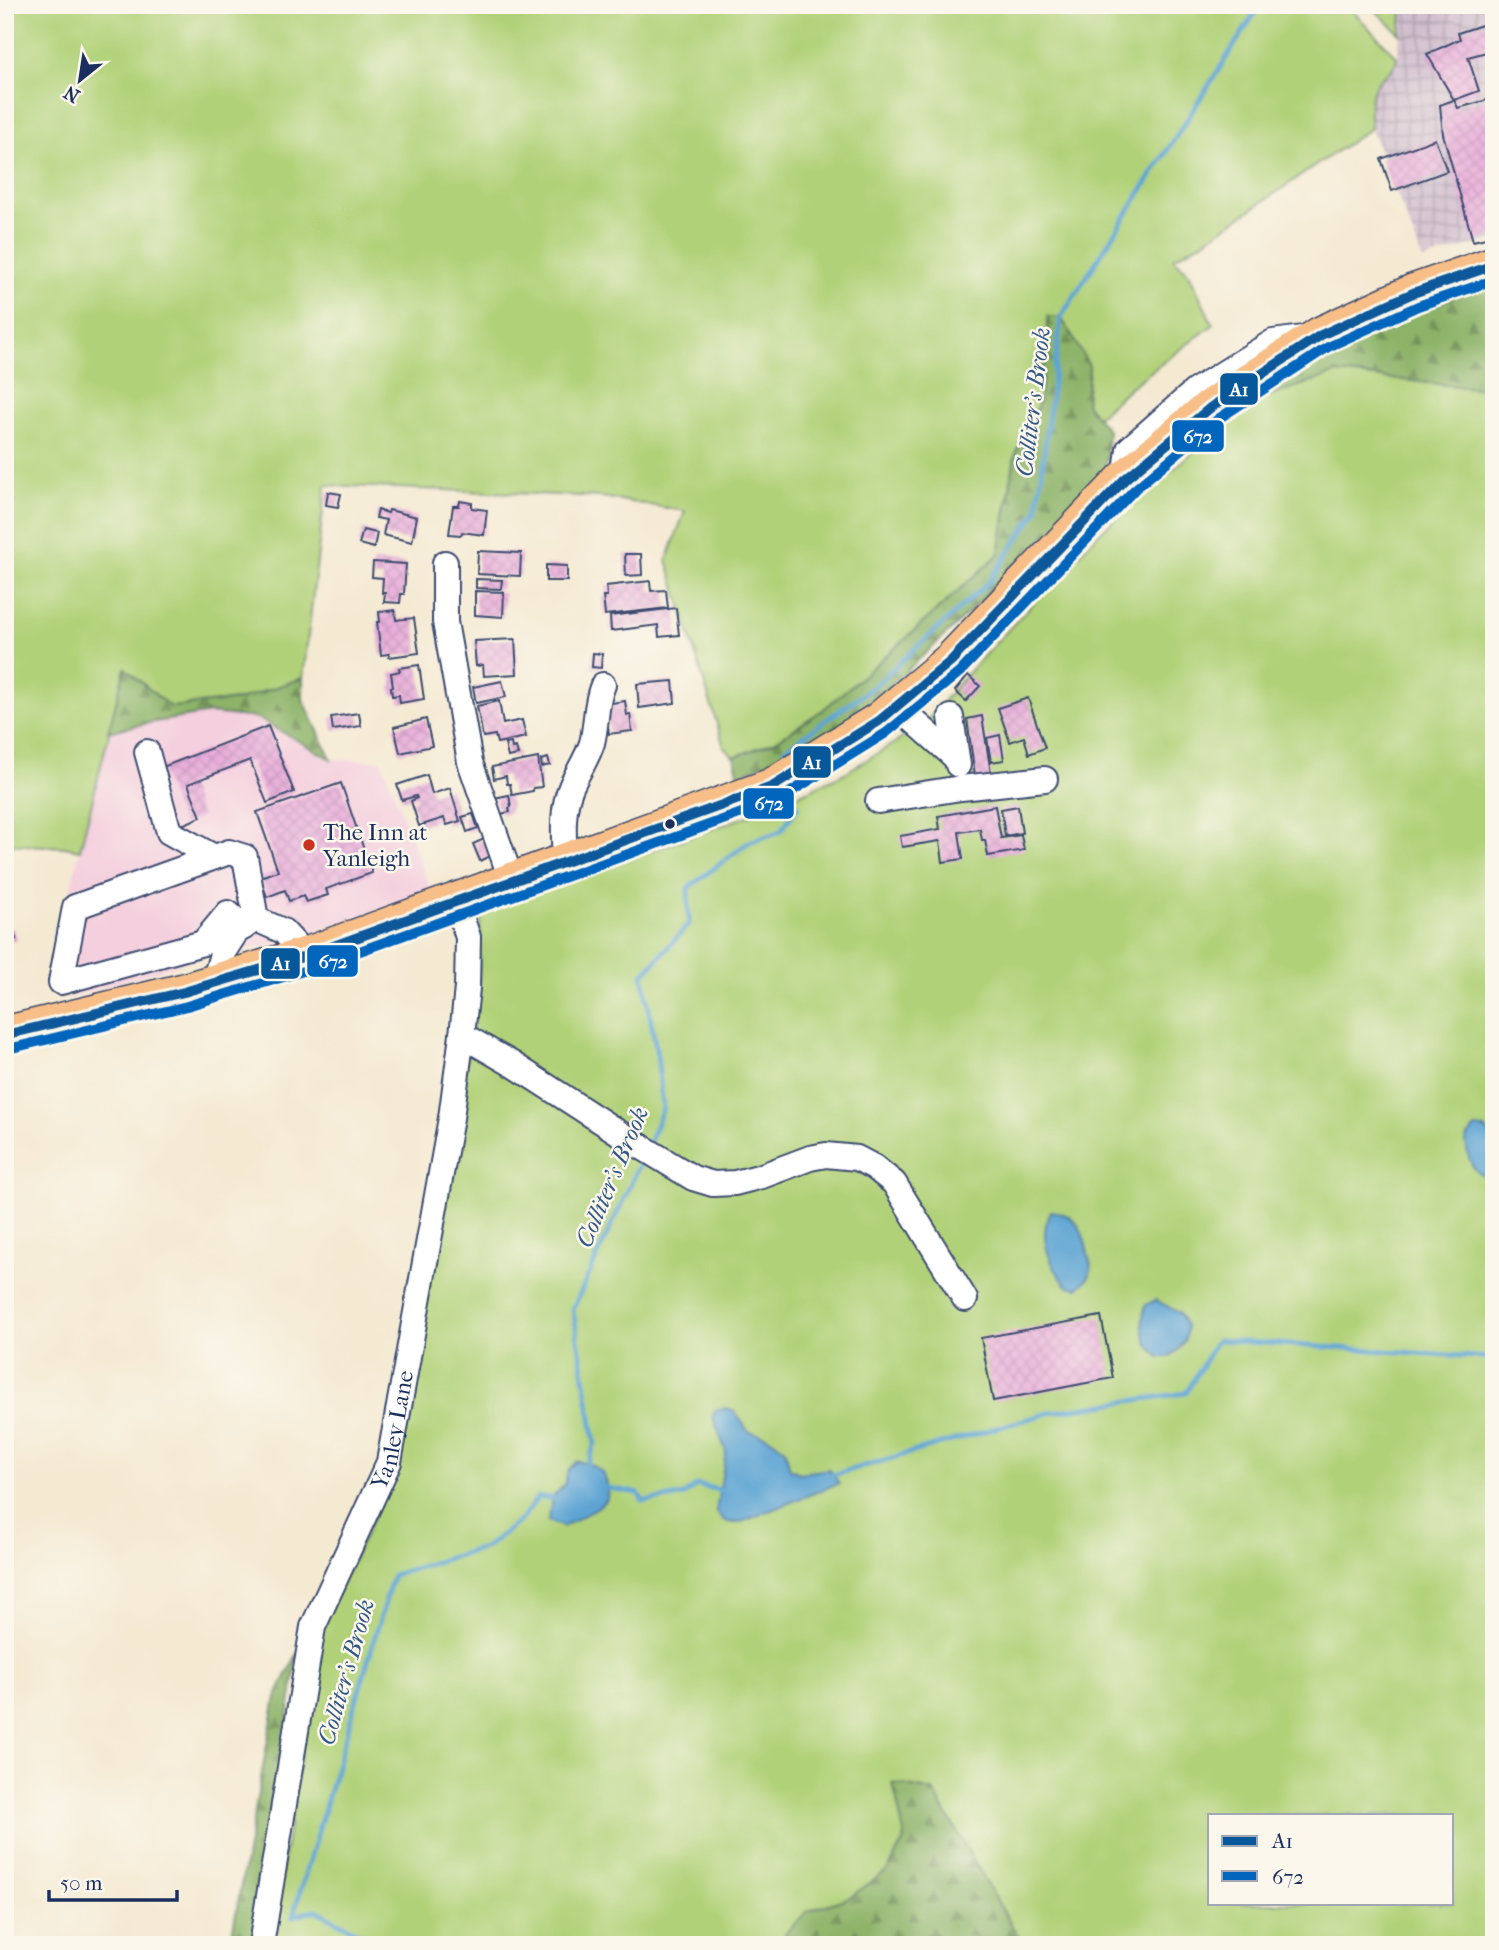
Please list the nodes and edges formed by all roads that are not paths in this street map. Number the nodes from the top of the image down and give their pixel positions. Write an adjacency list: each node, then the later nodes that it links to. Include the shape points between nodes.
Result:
1 (1494, 265): 4 (highway, via 1413,293 1321,335 1210,408 1125,479 951,661)
2 (445, 563): 13 (street, via 445,622 470,762)
3 (603, 685): 12 (street, via 591,746 570,789 564,814)
4 (897, 706): 7 (street); 12 (highway, via 772,787)
5 (951, 717): 7 (street)
6 (147, 752): 11 (street, via 169,832)
7 (957, 758): 9 (street)
8 (1045, 779): 9 (street)
9 (961, 788): 10 (street)
10 (878, 801)
11 (214, 857): 15 (street, via 229,852 245,857); 15 (street, via 75,907 61,982 203,943 228,914)
12 (565, 863): 13 (highway)
13 (512, 882): 14 (highway)
14 (456, 903): 16 (highway); 19 (street, Yanley Lane, via 468,937)
15 (250, 923): 16 (street, via 283,931); 17 (street, via 236,932 222,954)
16 (306, 956): 17 (highway)
17 (214, 983): 18 (highway)
18 (5, 1035)
19 (462, 1035): 20 (street, via 693,1178 713,1184 735,1183 810,1158 857,1157 894,1184); 21 (street, Yanley Lane, via 389,1462 313,1627)
20 (964, 1299)
21 (261, 1945)

